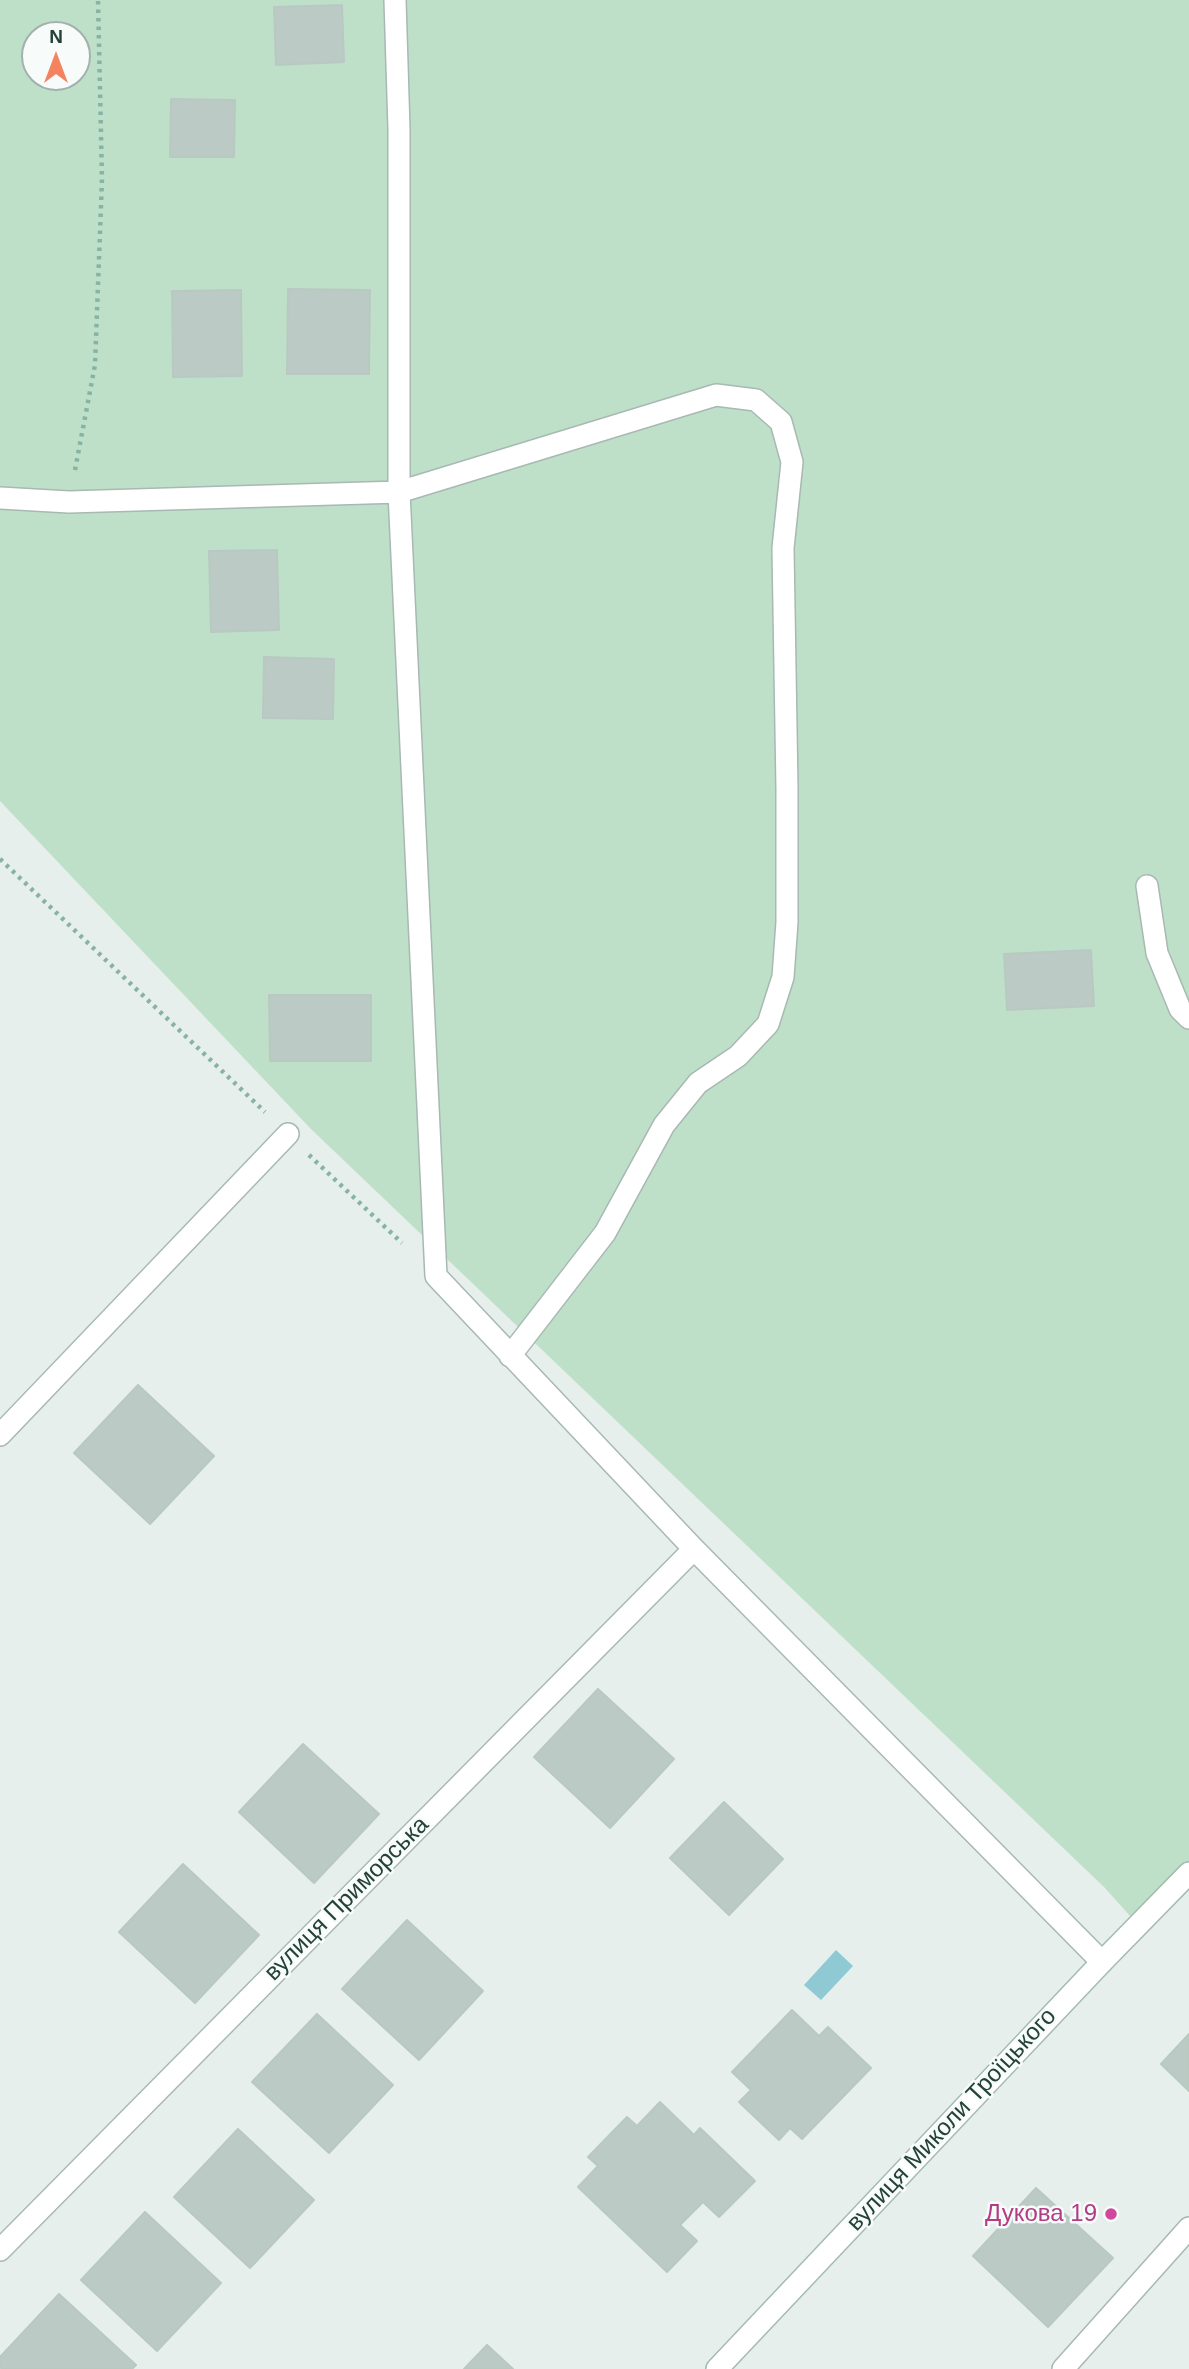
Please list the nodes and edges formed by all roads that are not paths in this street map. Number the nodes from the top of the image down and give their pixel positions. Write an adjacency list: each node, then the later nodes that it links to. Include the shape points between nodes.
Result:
1 (394, 0): 2 (street, via 399,129)
2 (399, 492): 3 (street, via 69,502); 7 (street, via 436,1276); 7 (street, via 716,395 756,400 781,422 792,462 783,548 787,789 783,977 768,1024 738,1056 698,1083 664,1125 605,1233)
3 (0, 498)
4 (1147, 886): 5 (street, via 1157,953 1180,1009)
5 (1189, 1018)
6 (288, 1134): 8 (street)
7 (510, 1356): 9 (street)
8 (0, 1435)
9 (694, 1549): 11 (street); 13 (street, вулиця Приморська)
10 (1189, 1873): 11 (street, вулиця Миколи Троїцького)
11 (1102, 1962): 14 (street, вулиця Миколи Троїцького)
12 (1189, 2228): 15 (street)
13 (0, 2250)
14 (718, 2369)
15 (1063, 2369)

